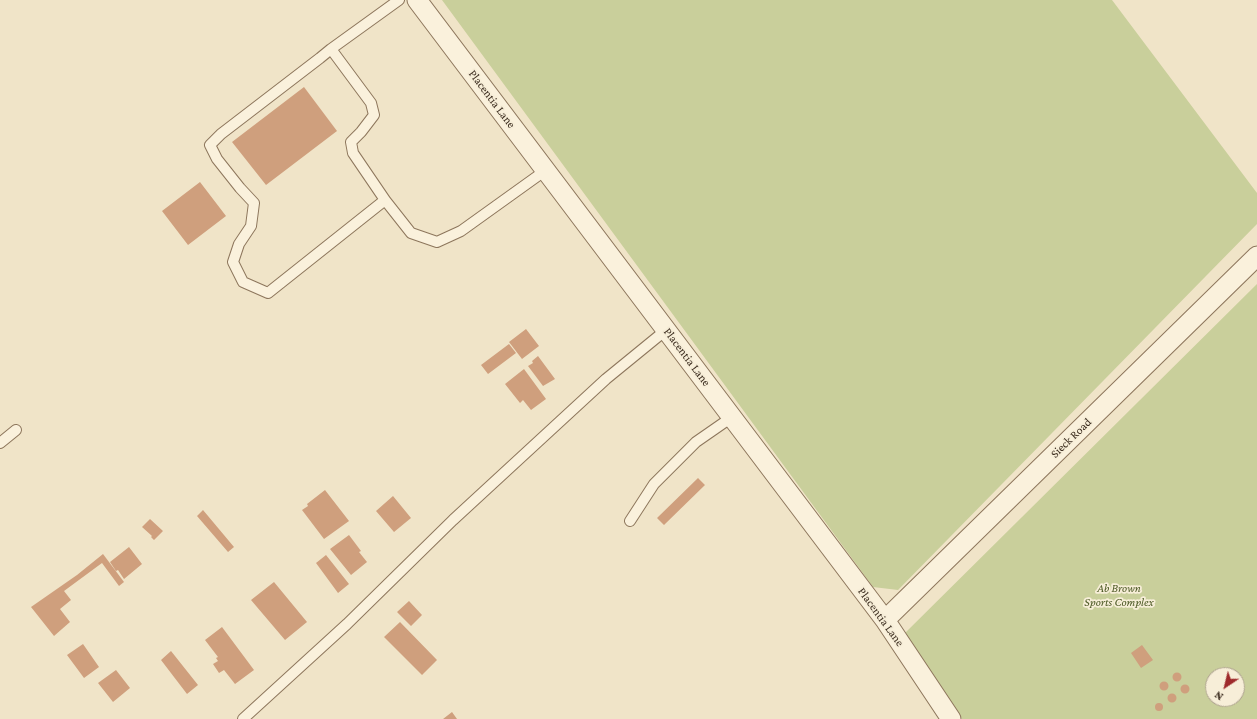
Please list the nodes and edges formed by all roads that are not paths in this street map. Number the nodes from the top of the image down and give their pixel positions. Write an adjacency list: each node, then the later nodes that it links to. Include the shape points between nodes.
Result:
1 (399, 0): 3 (lane)
2 (417, 0): 4 (street, Placentia Lane)
3 (331, 49): 5 (lane, via 371,103 374,115 351,142 353,154); 5 (lane, via 210,145 217,159 254,203 251,226 239,244 233,262 243,282 268,293)
4 (546, 170): 5 (lane, via 461,231 437,242 411,232); 7 (street, Placentia Lane)
5 (385, 200)
6 (1257, 256): 12 (street, Sieck Road)
7 (666, 330): 8 (street, Placentia Lane); 13 (lane, via 606,380 452,520 347,624)
8 (732, 417): 11 (lane, via 696,442 654,484); 12 (street, Placentia Lane)
9 (16, 430): 10 (lane)
10 (0, 443)
11 (630, 521)
12 (885, 620): 14 (street, Placentia Lane)
13 (242, 719)
14 (951, 719)

